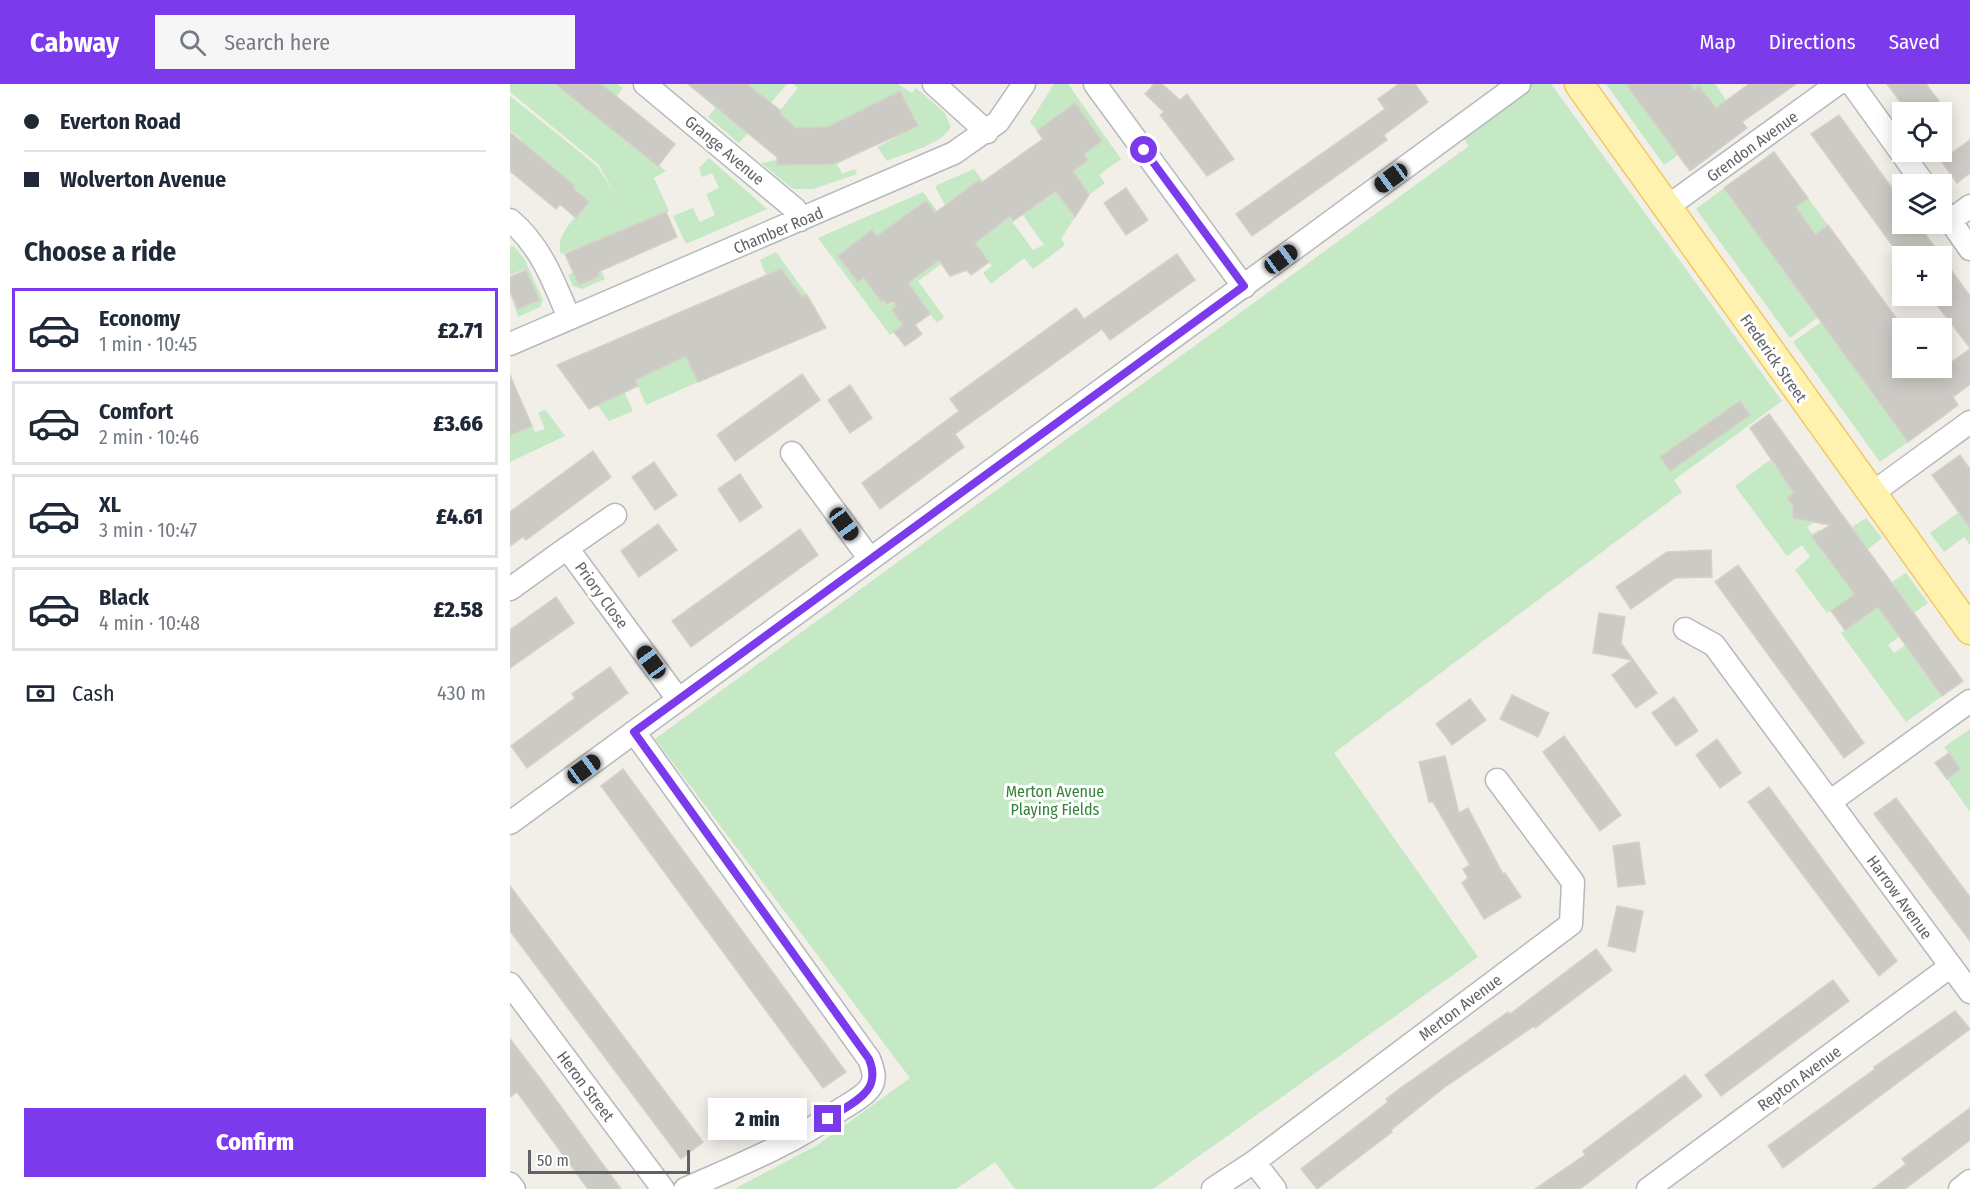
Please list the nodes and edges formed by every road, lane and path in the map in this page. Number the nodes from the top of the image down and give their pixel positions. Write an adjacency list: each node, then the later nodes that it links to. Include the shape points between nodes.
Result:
1 (645, 84): 15 (street, Grange Avenue, via 795,209)
2 (934, 84): 9 (street)
3 (1024, 84): 9 (street, Chamber Road, via 1007,111)
4 (1095, 84): 18 (street)
5 (1520, 84): 18 (street)
6 (1579, 84): 12 (main road, Frederick Street)
7 (1838, 84): 12 (street, Grendon Avenue)
8 (1852, 84): 10 (street)
9 (987, 132): 15 (street, Chamber Road, via 924,168)
10 (1917, 174)
11 (1970, 206): 13 (street)
12 (1667, 207): 23 (main road, Frederick Street)
13 (1952, 212)
14 (510, 220): 19 (street, via 546,265)
15 (800, 220): 19 (street, Chamber Road)
16 (1952, 224): 17 (street)
17 (1970, 249)
18 (1244, 286): 26 (street)
19 (569, 318): 20 (street, Chamber Road)
20 (510, 344)
21 (1970, 422): 23 (street)
22 (792, 453): 26 (street)
23 (1871, 494): 29 (main road, Frederick Street)
24 (615, 515): 25 (street, Priory Close)
25 (567, 548): 27 (street, Priory Close); 30 (street, Priory Close)
26 (870, 559): 30 (street)
27 (510, 589)
28 (1685, 629): 34 (street, Harrow Avenue, via 1714,645)
29 (1970, 630)
30 (678, 699): 32 (street)
31 (1970, 701): 34 (street)
32 (634, 732): 35 (street); 44 (street, via 874,1070 869,1090 828,1119 772,1151)
33 (1497, 780): 39 (street, Merton Avenue, via 1573,882 1571,924)
34 (1831, 801): 36 (street, Harrow Avenue)
35 (510, 823)
36 (1951, 966): 38 (street, Harrow Avenue); 47 (street, Repton Avenue)
37 (510, 984): 42 (street, Heron Street)
38 (1970, 992)
39 (1254, 1162): 45 (street, Merton Avenue); 46 (street)
40 (1970, 1181): 48 (street)
41 (510, 1184): 43 (street)
42 (661, 1188)
43 (514, 1189)
44 (685, 1189)
45 (1213, 1189)
46 (1275, 1189)
47 (1648, 1189)
48 (1960, 1189)

